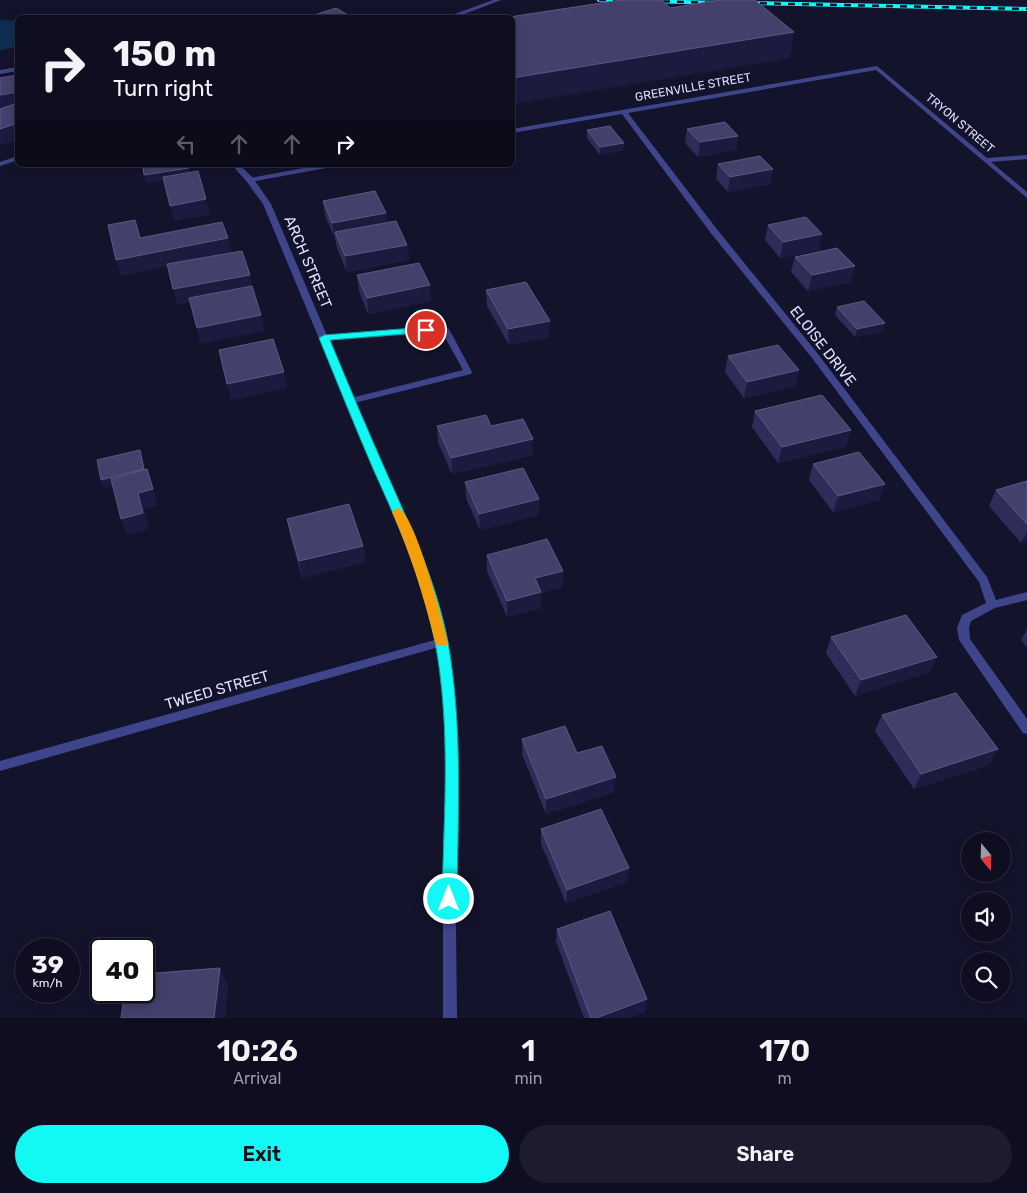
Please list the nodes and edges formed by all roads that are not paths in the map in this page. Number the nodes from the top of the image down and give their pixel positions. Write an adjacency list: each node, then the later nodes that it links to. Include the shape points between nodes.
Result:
1 (498, 0): 2 (street)
2 (455, 15)
3 (877, 68): 6 (street, GREENVILLE STREET); 10 (street, TRYON STREET)
4 (15, 70): 5 (street)
5 (0, 72)
6 (623, 111): 7 (street, GREENVILLE STREET); 19 (street, ELOISE DRIVE, via 713,230 827,371 982,580)
7 (515, 130)
8 (1027, 157): 10 (street)
9 (15, 159): 11 (street)
10 (986, 160): 15 (street, TRYON STREET)
11 (0, 164)
12 (238, 167): 14 (street, ARCH STREET)
13 (321, 167): 14 (street)
14 (250, 180): 16 (street, ARCH STREET, via 267,204)
15 (1027, 196)
16 (324, 338): 17 (street, ARCH STREET); 17 (street, via 445,329 468,372)
17 (350, 401): 20 (street, ARCH STREET, via 414,547)
18 (1027, 596): 19 (street)
19 (992, 604): 21 (street, via 966,618 963,628 965,640)
20 (442, 642): 22 (street, TWEED STREET); 23 (street, ARCH STREET, via 452,734)
21 (1027, 729)
22 (0, 766)
23 (450, 1018)

